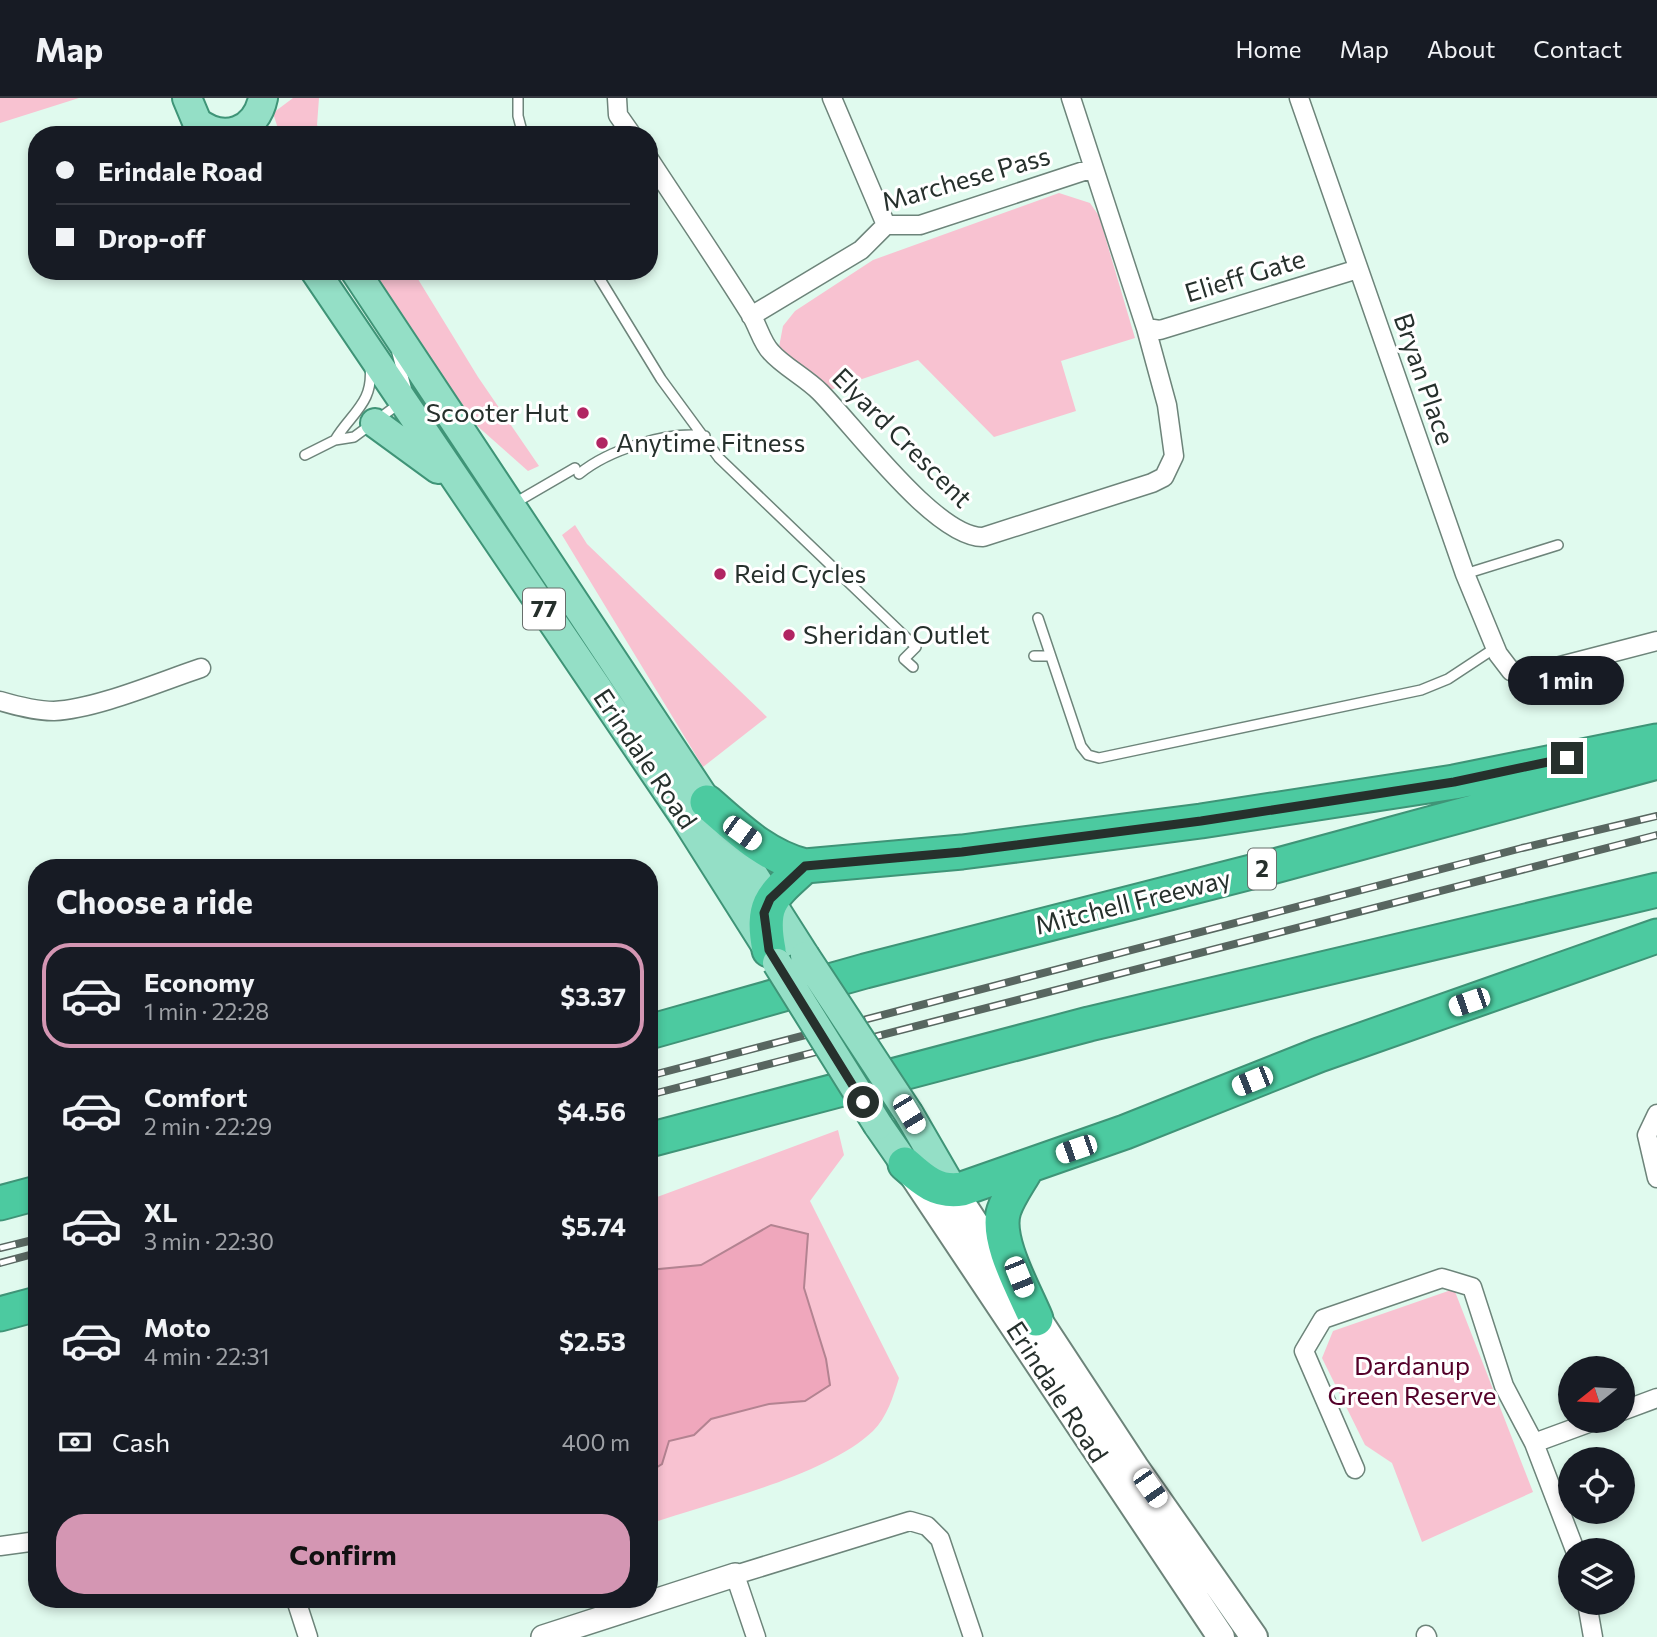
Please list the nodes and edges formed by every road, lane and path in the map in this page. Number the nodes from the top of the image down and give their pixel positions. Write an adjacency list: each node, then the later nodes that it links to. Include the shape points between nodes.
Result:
1 (187, 98): 8 (main road, via 197,122)
2 (518, 98): 10 (lane)
3 (617, 98): 11 (street, via 618,116)
4 (832, 98): 14 (street)
5 (1071, 98): 12 (street, Elyard Crescent)
6 (1299, 98): 15 (street, Bryan Place)
7 (264, 108): 9 (main road)
8 (204, 126)
9 (246, 126)
10 (521, 126)
11 (625, 126)
12 (1093, 169): 14 (street, Marchese Pass, via 920,225); 21 (street, Elyard Crescent)
13 (658, 173): 19 (street, Elyard Crescent)
14 (886, 225): 19 (street, Marchese Pass, via 861,250)
15 (1358, 269): 21 (street, Elieff Gate, via 1160,330); 31 (street, Bryan Place)
16 (321, 280): 22 (main road, Erindale Road / 77)
17 (361, 280): 20 (main road, Erindale Road / 77)
18 (600, 280): 25 (lane, via 661,379)
19 (751, 316): 21 (street, Elyard Crescent, via 770,352 821,393 932,511 961,533 979,537 1164,477 1174,456 1173,442)
20 (389, 323): 23 (lane, via 406,385); 29 (main road, Erindale Road / 77)
21 (1146, 328)
22 (368, 351): 23 (main road, Erindale Road / 77); 26 (lane, via 371,388)
23 (402, 402): 24 (lane); 28 (main road, Erindale Road / 77)
24 (375, 423): 26 (lane, via 354,438); 28 (main road)
25 (705, 436): 29 (lane, via 681,433 597,459); 37 (lane, via 719,458 916,647 904,659)
26 (335, 440): 27 (lane)
27 (305, 455)
28 (464, 492): 47 (main road, Erindale Road / 77, via 684,816)
29 (510, 506): 42 (main road, Erindale Road / 77)
30 (1558, 545): 31 (lane)
31 (1465, 574): 34 (street, Bryan Place)
32 (1038, 618): 36 (lane)
33 (1657, 641): 34 (street, Bryan Place, via 1541,671 1511,671)
34 (1495, 648): 36 (lane, via 1421,690 1099,758 1088,755 1081,746)
35 (1034, 656): 36 (lane)
36 (1050, 656)
37 (913, 667)
38 (201, 668): 39 (street, via 80,706 54,710)
39 (0, 701)
40 (1657, 741): 43 (highway, via 1454,782 1201,821 962,852)
41 (1657, 762): 48 (highway, Mitchell Freeway / 2)
42 (707, 802): 43 (highway, via 761,847); 45 (main road, Erindale Road / 77)
43 (805, 866): 45 (highway)
44 (1657, 890): 50 (highway, via 1089,1024)
45 (770, 899): 47 (highway, via 764,913); 54 (main road, Erindale Road / 77, bridge, via 909,1114)
46 (1657, 936): 52 (highway, via 1319,1055)
47 (773, 956): 51 (main road, Erindale Road / 77, bridge)
48 (658, 1029)
49 (1654, 1118): 53 (street, via 1648,1128 1648,1149)
50 (658, 1138)
51 (905, 1164): 54 (highway, via 930,1185); 77 (main road, Erindale Road / 77)
52 (1028, 1166): 54 (highway); 59 (highway, via 1001,1226)
53 (1657, 1178)
54 (953, 1191): 59 (main road, Erindale Road / 77)
55 (28, 1195): 56 (highway)
56 (0, 1203)
57 (28, 1306): 58 (highway)
58 (0, 1314)
59 (1036, 1320): 78 (main road, Erindale Road / 77)
60 (1657, 1398): 61 (street)
61 (1635, 1406)
62 (1561, 1433): 63 (street)
63 (1534, 1443): 64 (street, via 1504,1386 1472,1287 1442,1278 1323,1319 1304,1350); 65 (street)
64 (1355, 1469)
65 (1570, 1538)
66 (28, 1542): 67 (street)
67 (0, 1546)
68 (735, 1575): 69 (street); 75 (street); 76 (street, via 901,1521 919,1522 940,1539)
69 (658, 1600)
70 (299, 1608): 73 (street)
71 (633, 1608): 74 (street)
72 (1589, 1615): 79 (street)
73 (308, 1637)
74 (544, 1637)
75 (756, 1637)
76 (973, 1637)
77 (1221, 1637)
78 (1254, 1637)
79 (1593, 1637)

